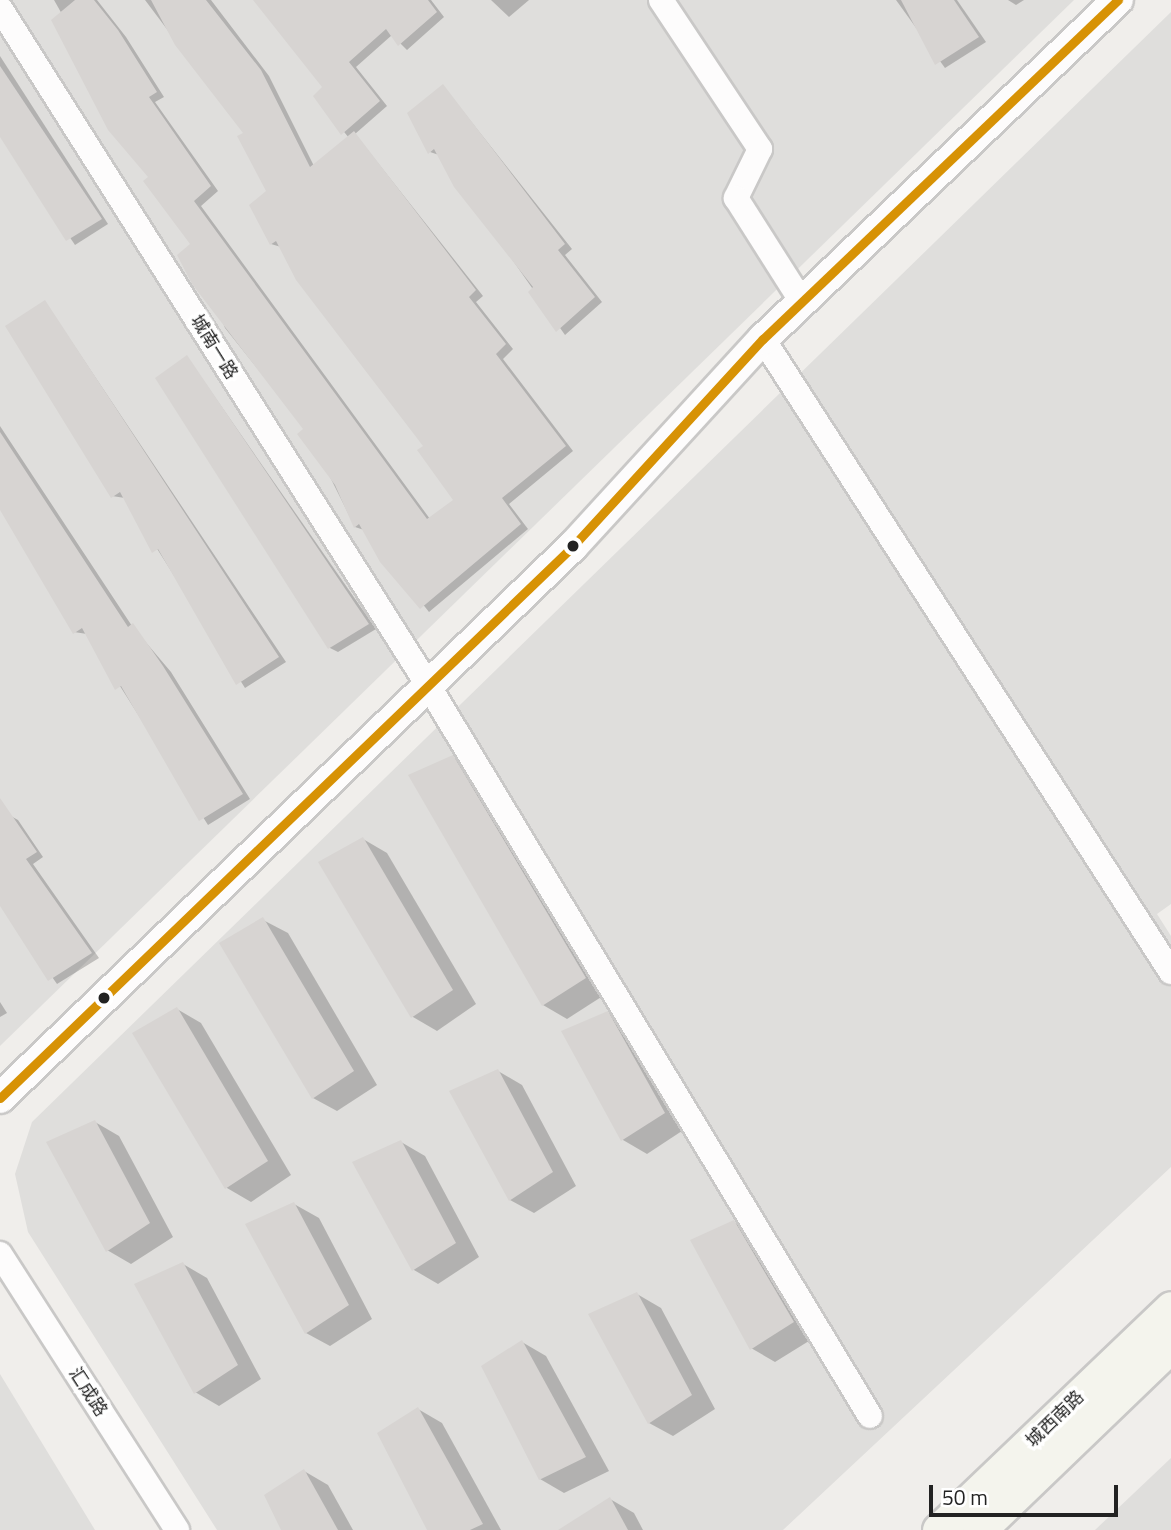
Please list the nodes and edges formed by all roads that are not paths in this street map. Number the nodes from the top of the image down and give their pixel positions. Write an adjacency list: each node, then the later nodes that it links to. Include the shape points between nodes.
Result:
1 (662, 0): 4 (street, via 760,149 736,198)
2 (1118, 0): 4 (street)
3 (0, 8): 6 (street, 城南一路)
4 (802, 302): 5 (street)
5 (762, 340): 6 (street, via 573,547); 7 (street)
6 (428, 685): 8 (street); 12 (street, 城南一路)
7 (1171, 972)
8 (0, 1098)
9 (0, 1254): 13 (street, 汇成路)
10 (1171, 1308): 14 (main road, 城西南路)
11 (1171, 1345): 15 (main road, 城西南路)
12 (870, 1416)
13 (177, 1530)
14 (939, 1530)
15 (979, 1530)

